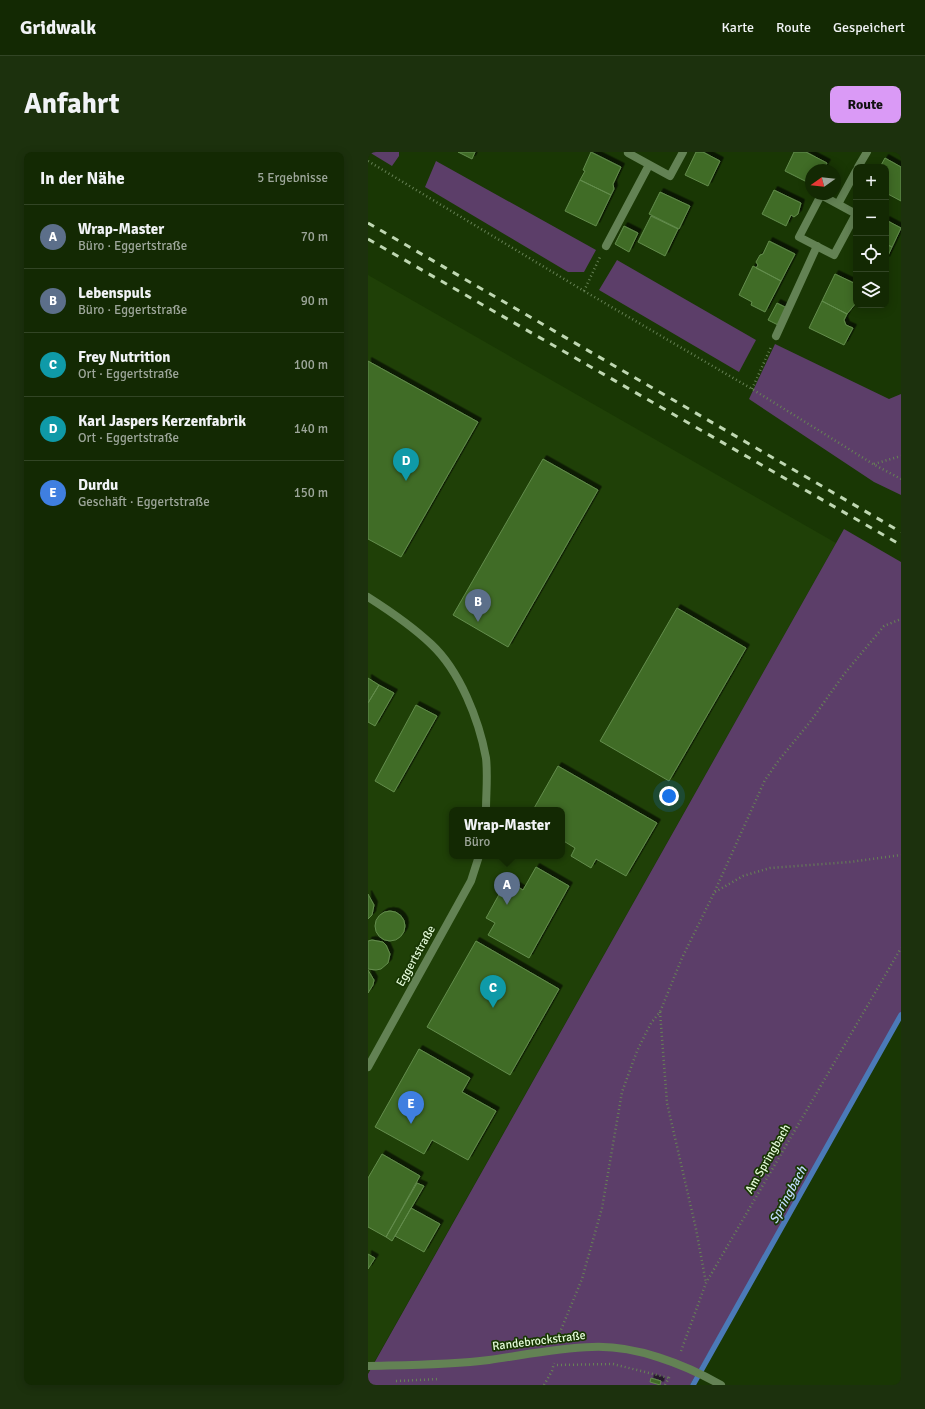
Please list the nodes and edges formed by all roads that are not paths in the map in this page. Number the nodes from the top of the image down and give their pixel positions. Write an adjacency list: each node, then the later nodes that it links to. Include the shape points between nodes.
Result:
1 (629, 152): 5 (street)
2 (683, 152): 5 (street, via 670,176)
3 (867, 152): 4 (street)
4 (860, 164)
5 (649, 165): 8 (street)
6 (853, 176): 7 (street)
7 (838, 204): 9 (street, via 856,214 834,255); 9 (street, via 821,195 799,237)
8 (606, 246)
9 (817, 246): 10 (street)
10 (776, 336)
11 (368, 597): 12 (street, via 401,618 432,645 455,675 472,709 486,759)
12 (486, 807)
13 (478, 859): 14 (street, Eggertstraße, via 471,881)
14 (368, 1066)
15 (368, 1366): 16 (street, Randebrockstraße, via 444,1365 594,1346 631,1351 675,1362 700,1372)
16 (721, 1385)

